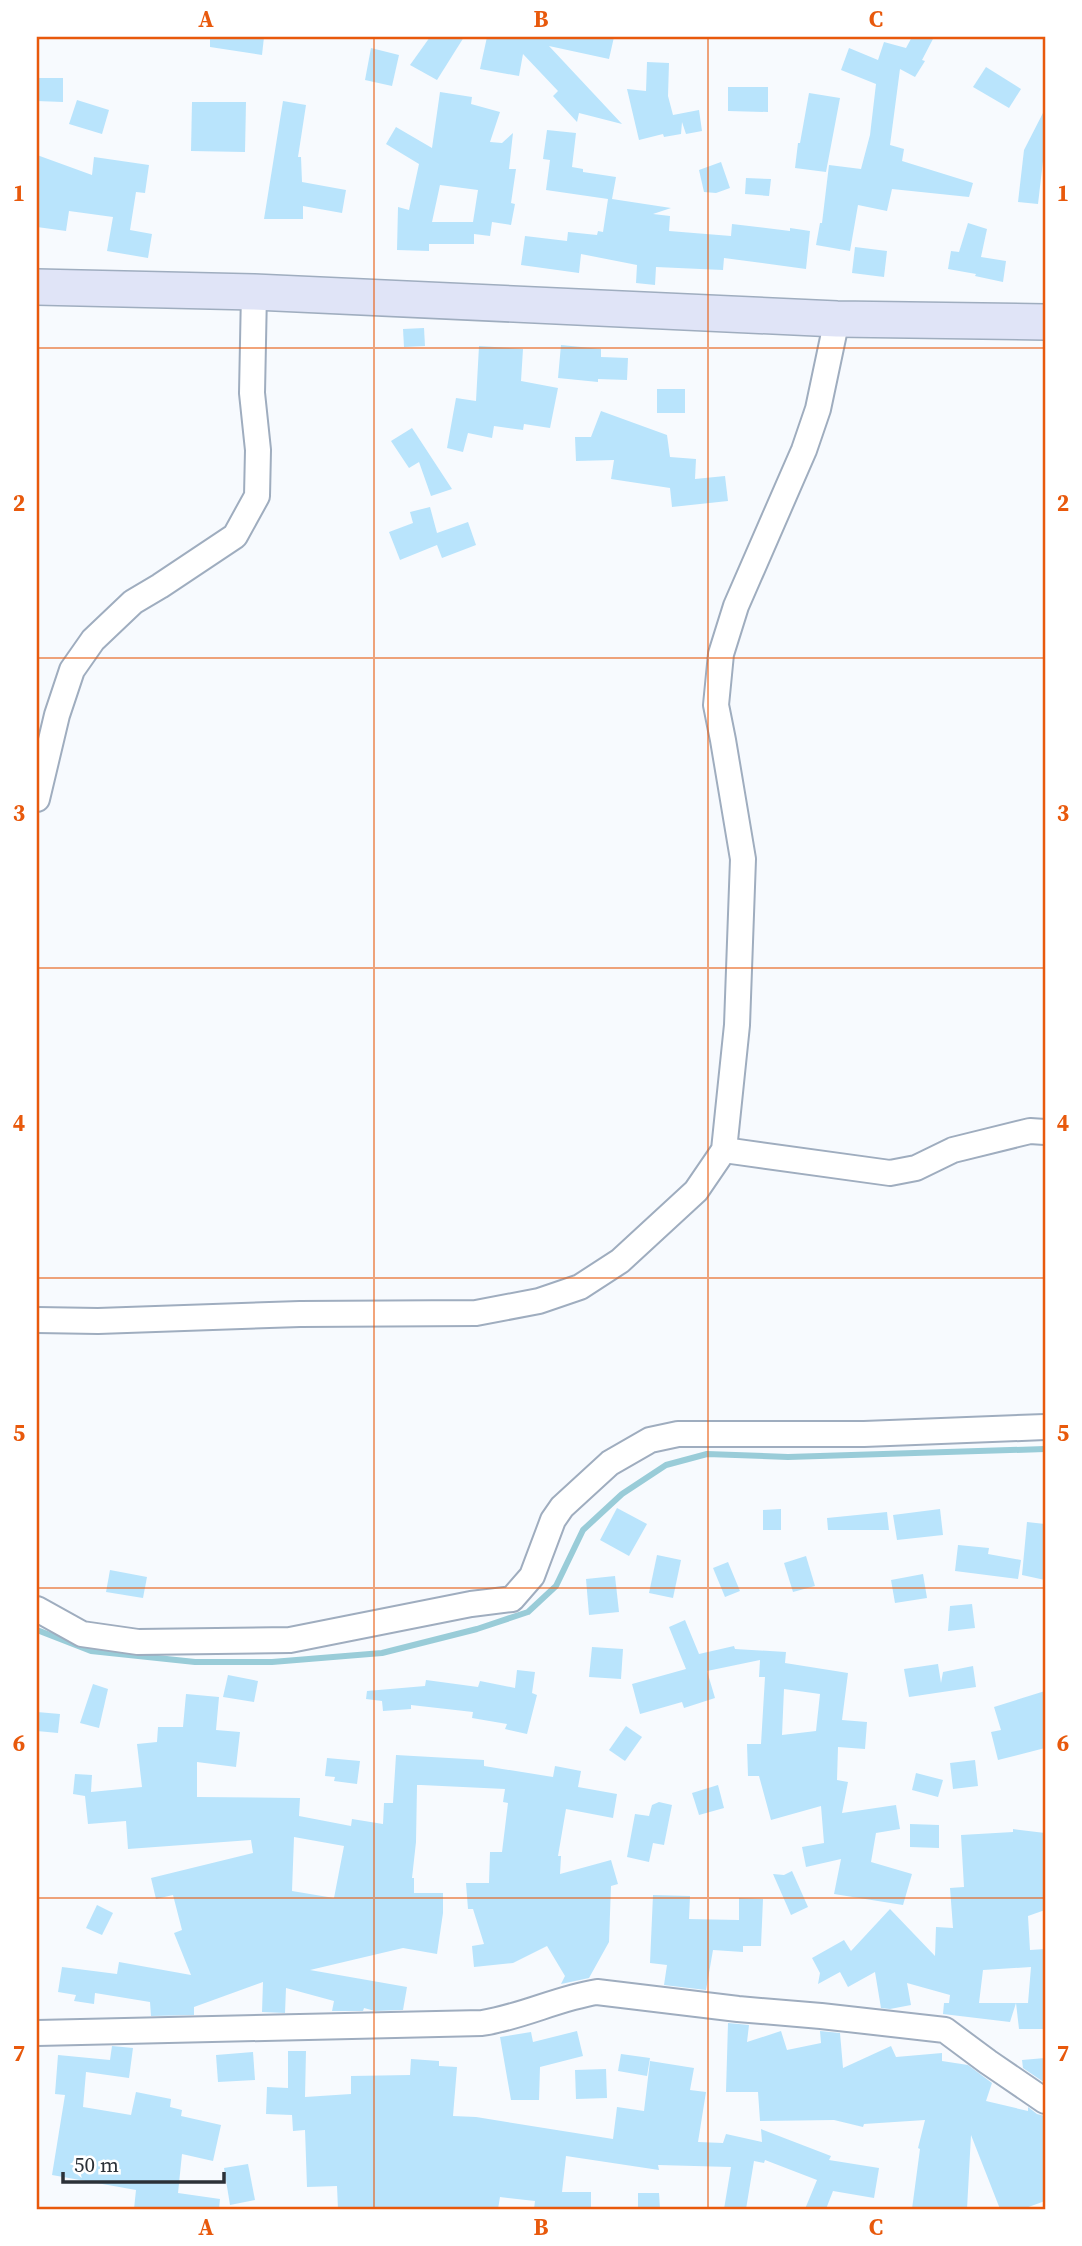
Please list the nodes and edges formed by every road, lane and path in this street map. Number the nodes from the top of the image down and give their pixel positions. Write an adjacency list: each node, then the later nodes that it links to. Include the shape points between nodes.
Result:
1 (37, 287): 2 (main road)
2 (254, 292): 3 (main road); 5 (street, via 257,496 235,536 133,602 93,640 72,670)
3 (838, 318): 4 (main road); 7 (street, via 804,450 736,606 721,654 716,705 743,859 737,1025)
4 (1045, 322)
5 (37, 799)
6 (1045, 1132): 7 (street, via 1030,1131 953,1150 916,1168 890,1173)
7 (724, 1150): 8 (street, via 696,1191 620,1261 579,1287 539,1301 449,1314)
8 (37, 1320)
9 (1045, 1427): 10 (street, via 864,1434 678,1434 650,1440 610,1463 562,1507 532,1576 512,1599 290,1640 138,1642 82,1634)
10 (37, 1609)
11 (37, 2033): 12 (street, via 482,2022 597,1992 945,2030)
12 (1045, 2101)

